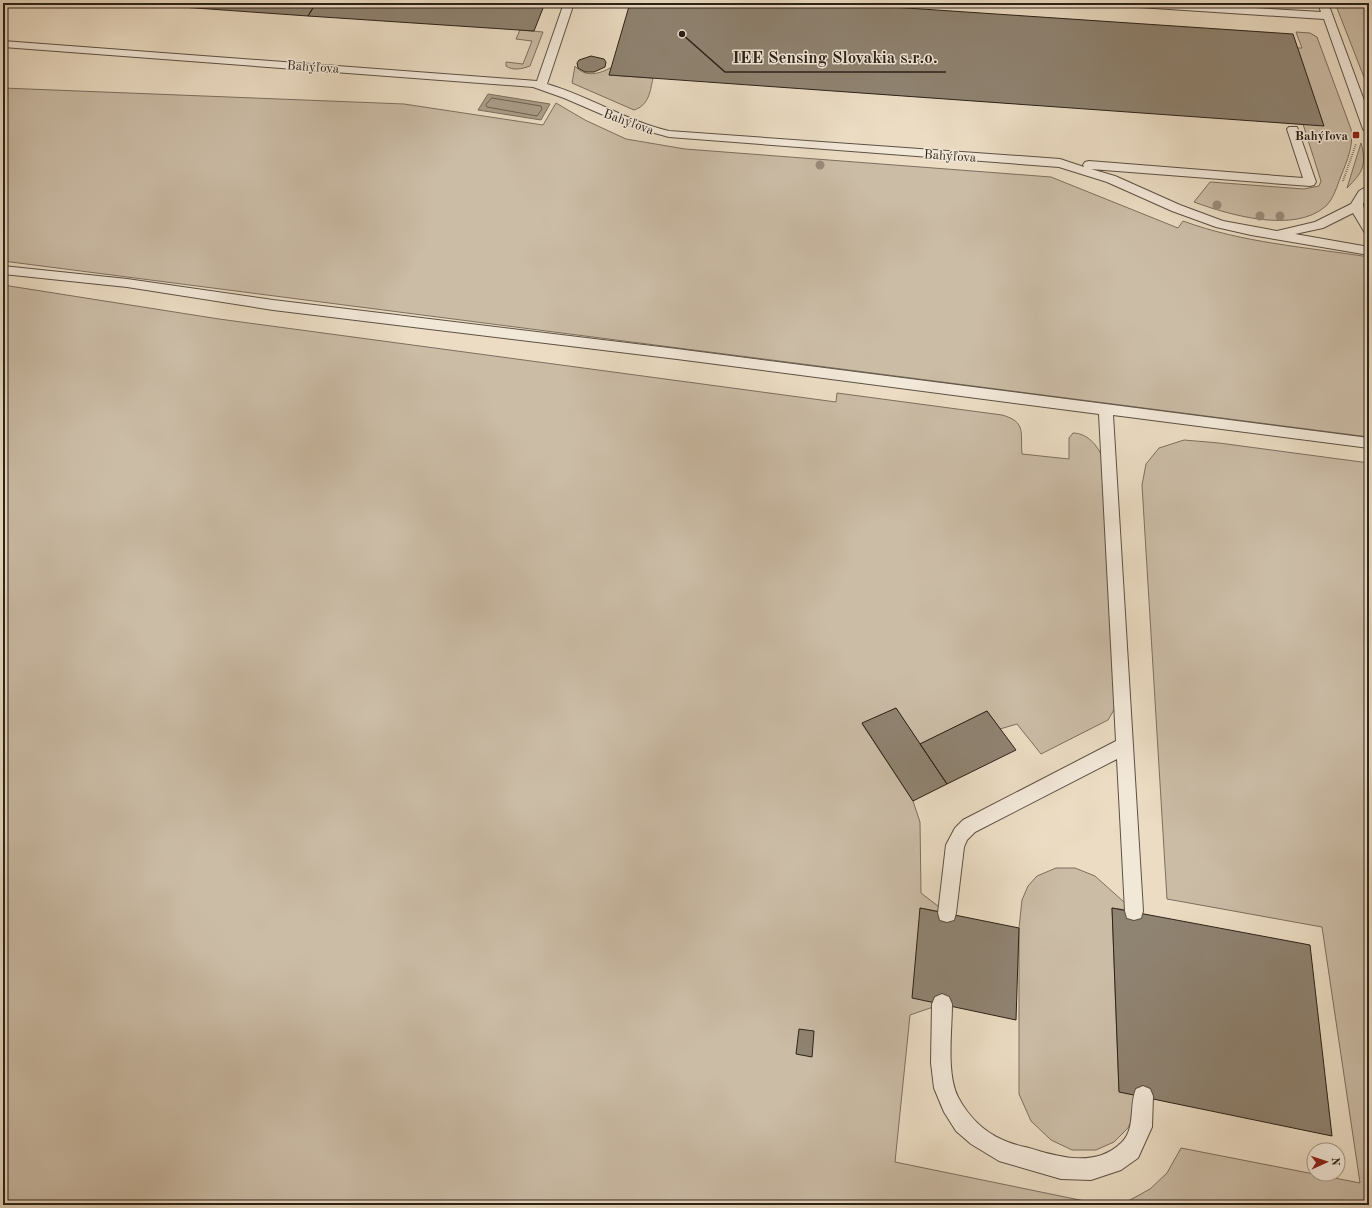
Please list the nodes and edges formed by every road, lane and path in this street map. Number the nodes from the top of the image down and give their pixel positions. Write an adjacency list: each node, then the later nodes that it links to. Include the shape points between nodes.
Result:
1 (569, 3): 6 (lane)
2 (1123, 3): 4 (lane)
3 (1323, 3): 4 (lane)
4 (1328, 16): 8 (lane)
5 (3, 44): 6 (lane, Bahýľova)
6 (541, 85): 9 (lane, Bahýľova, via 637,126 669,134)
7 (1293, 129): 9 (lane, via 1310,182)
8 (1369, 129)
9 (1060, 163): 13 (lane, Bahýľova, via 1111,179 1214,222 1232,228)
10 (1368, 188): 11 (lane, via 1360,196)
11 (1357, 206): 12 (lane, via 1360,218); 13 (lane, Bahýľova, via 1320,225)
12 (1369, 230)
13 (1272, 234): 14 (lane, Bahýľova)
14 (1369, 251)
15 (3, 270): 16 (lane)
16 (1106, 409): 17 (lane); 18 (lane)
17 (1369, 443)
18 (1124, 746): 19 (lane); 20 (lane, via 969,826 961,834 956,845)
19 (1134, 911)
20 (947, 913)
21 (942, 1004): 22 (lane, via 941,1063 944,1088 962,1124 999,1150 1061,1168 1091,1169 1113,1162 1130,1150 1141,1127)
22 (1142, 1096)

